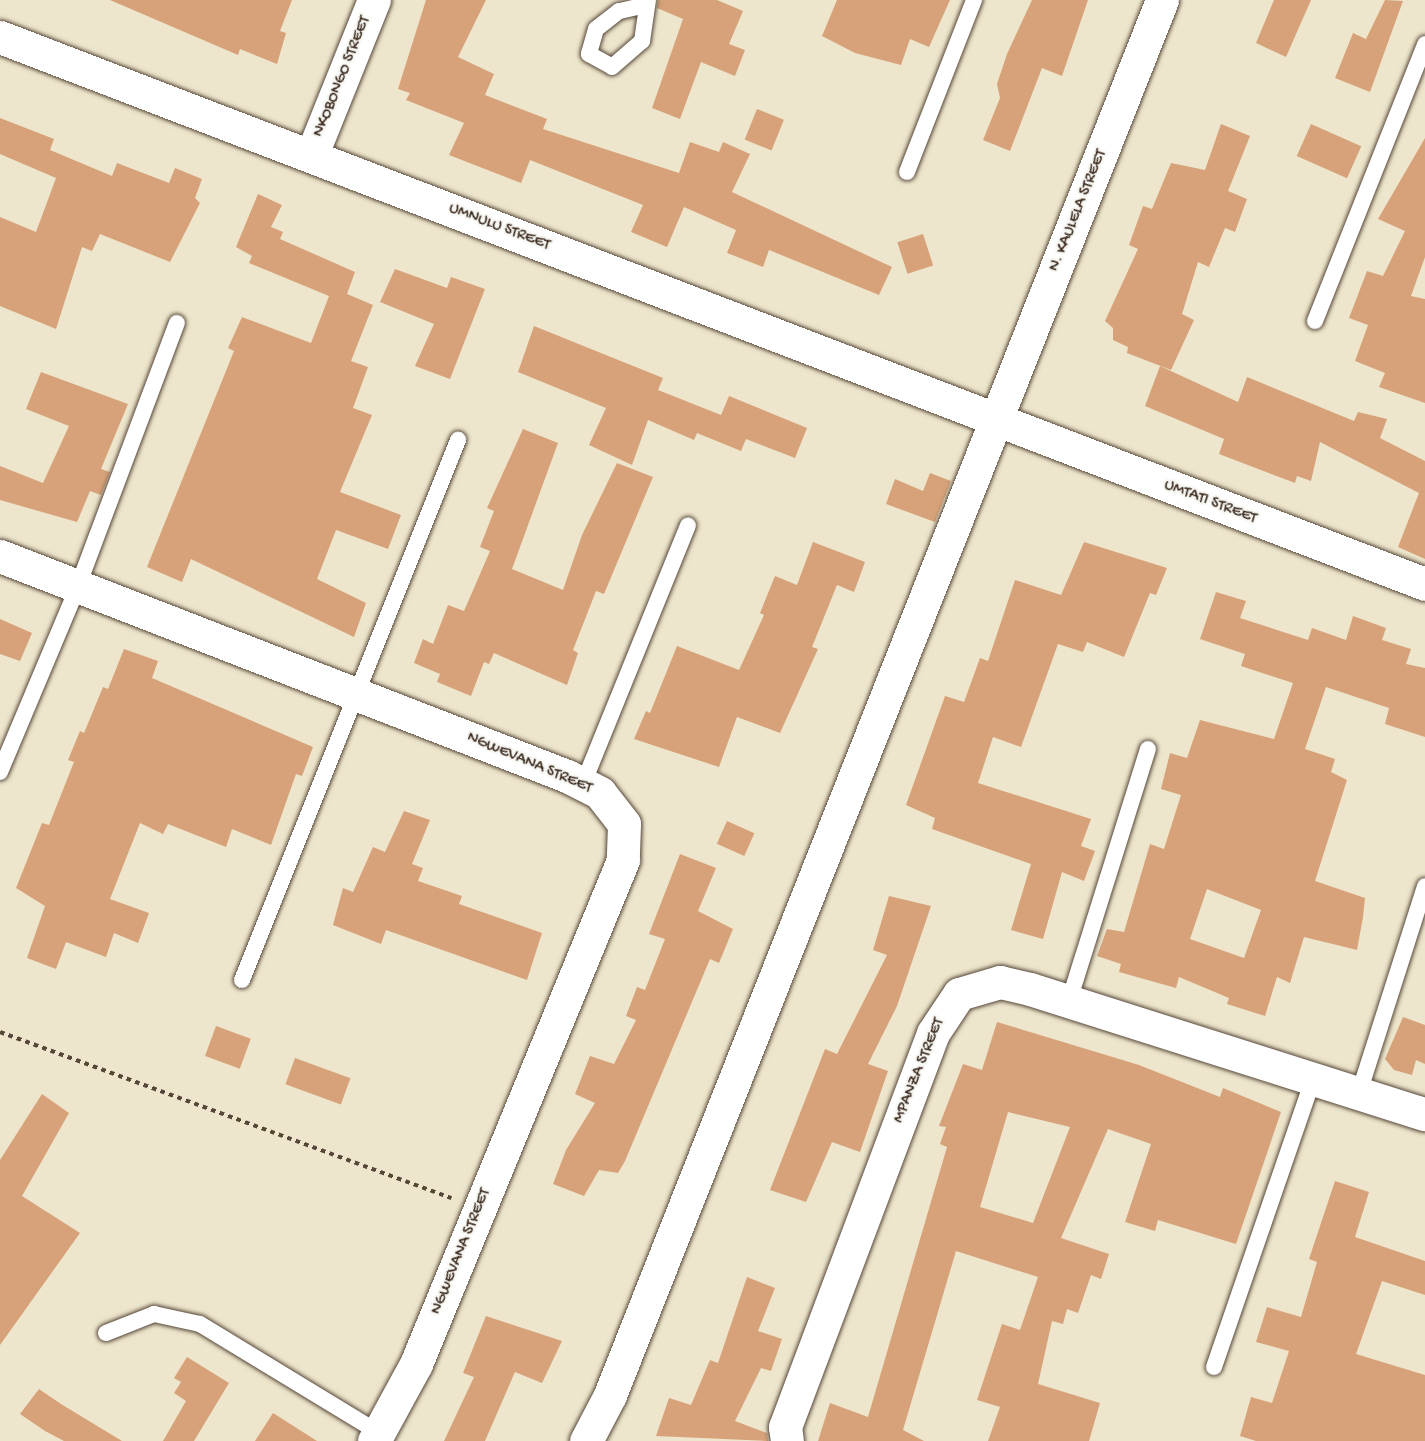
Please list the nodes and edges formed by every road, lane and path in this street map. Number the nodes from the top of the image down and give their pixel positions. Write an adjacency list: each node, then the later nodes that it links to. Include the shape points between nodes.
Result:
1 (374, 0): 6 (street, NKOBONGO STREET)
2 (974, 0): 7 (lane)
3 (1162, 0): 10 (street, N. KAULELA STREET)
4 (0, 37): 6 (street, UMNULU STREET)
5 (1425, 44): 8 (lane)
6 (312, 154): 10 (street, UMNULU STREET)
7 (907, 172)
8 (1315, 321)
9 (177, 323): 15 (lane)
10 (995, 422): 14 (street, UMTATI STREET); 31 (street, N. KAULELA STREET, via 610,1395)
11 (458, 440): 16 (lane)
12 (688, 526): 19 (lane)
13 (0, 556): 15 (street, NGWEVANA STREET)
14 (1425, 584)
15 (78, 586): 16 (street, NGWEVANA STREET); 18 (lane)
16 (359, 695): 19 (street, NGWEVANA STREET); 21 (lane)
17 (1149, 749): 22 (lane)
18 (0, 772)
19 (583, 784): 27 (street, NGWEVANA STREET, via 616,809 624,824 622,860)
20 (1425, 886): 25 (lane)
21 (242, 980)
22 (1069, 1001): 24 (street, MPANZA STREET); 32 (street, MPANZA STREET, via 1000,982 959,994 946,1007 794,1401 785,1426)
23 (0, 1032): 27 (path)
24 (1313, 1079): 25 (street, MPANZA STREET); 29 (lane)
25 (1359, 1093): 26 (street, MPANZA STREET)
26 (1425, 1114)
27 (480, 1209): 30 (street, NGWEVANA STREET, via 416,1364)
28 (106, 1333): 30 (lane, via 154,1314 200,1324)
29 (1214, 1367)
30 (376, 1437)
31 (586, 1441)
32 (788, 1441)

